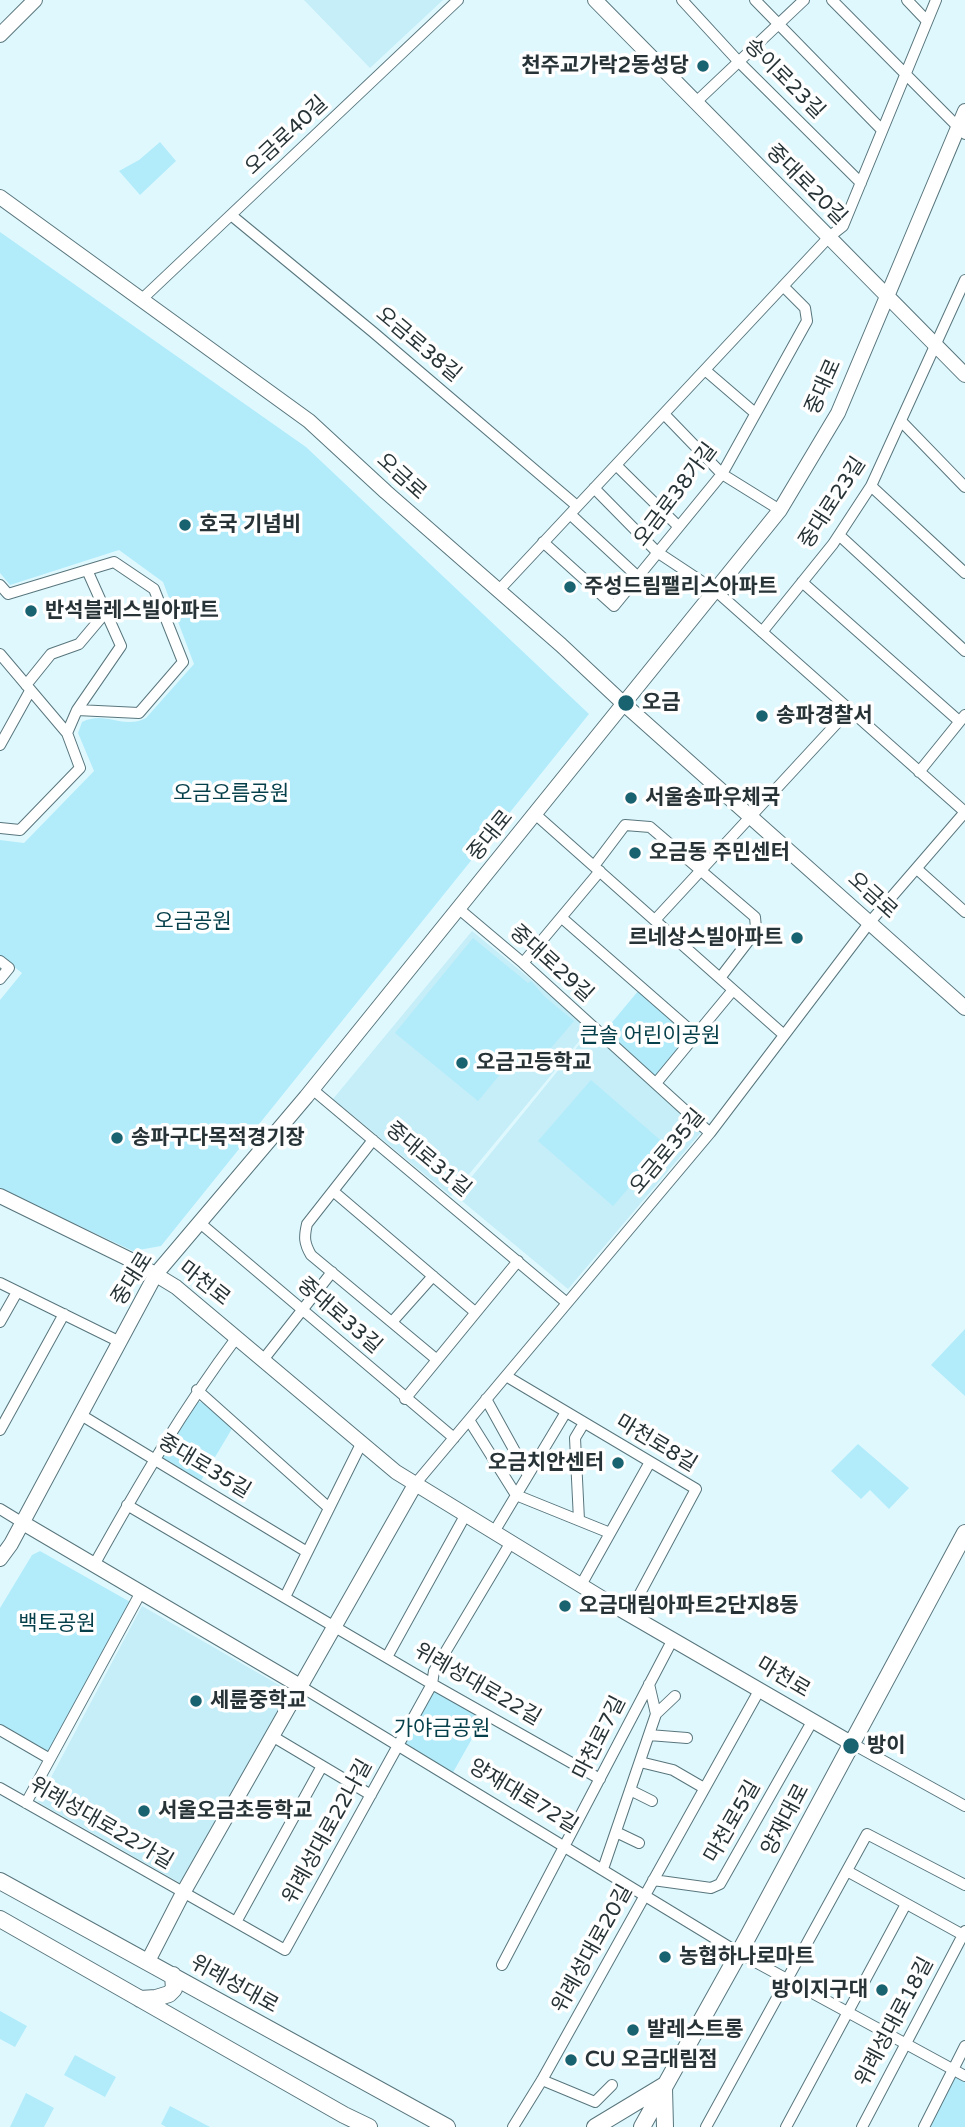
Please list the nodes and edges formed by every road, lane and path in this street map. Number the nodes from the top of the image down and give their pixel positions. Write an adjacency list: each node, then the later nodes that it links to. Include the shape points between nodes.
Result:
1 (36, 0): 12 (main road)
2 (458, 0): 21 (street, 오금로40길)
3 (595, 0): 15 (main road, 중대로20길)
4 (682, 0): 13 (street, 송이로23길)
5 (755, 0): 11 (street, 송이로23길)
6 (804, 0): 11 (street)
7 (832, 0): 14 (street)
8 (907, 0): 10 (street)
9 (936, 0): 10 (street)
10 (928, 20): 14 (street)
11 (779, 24): 13 (street); 17 (street, 송이로23길)
12 (0, 35)
13 (739, 62): 15 (street); 19 (street, 송이로23길)
14 (905, 74): 17 (street); 18 (street)
15 (695, 103): 22 (main road, 중대로20길)
16 (965, 111): 18 (main road, 중대로)
17 (882, 130): 19 (street)
18 (962, 131): 25 (main road, 중대로)
19 (860, 183): 22 (street, via 843,226)
20 (0, 197): 26 (main road, 오금로)
21 (231, 215): 26 (street, 오금로40길); 38 (street, 오금로38길, via 373,332)
22 (829, 237): 24 (street); 25 (main road, 중대로20길)
23 (964, 285): 27 (street, 중대로23길)
24 (783, 286): 28 (street); 30 (street, 오금로38가길, via 805,308 807,321)
25 (886, 296): 27 (main road, 중대로20길); 39 (main road, 중대로, via 838,413)
26 (141, 300): 49 (main road, 오금로, via 309,421)
27 (935, 345): 29 (main road, 중대로20길); 32 (street, 중대로23길)
28 (705, 370): 30 (street); 31 (street)
29 (965, 375)
30 (755, 413): 34 (street, 오금로38가길)
31 (664, 414): 33 (street); 34 (street)
32 (901, 421): 35 (street, 중대로23길); 36 (street)
33 (616, 465): 37 (street); 40 (street)
34 (722, 474): 39 (street); 40 (street, 오금로38가길)
35 (871, 486): 41 (street, 중대로23길); 45 (street)
36 (965, 487)
37 (594, 488): 38 (street); 43 (street)
38 (573, 510): 42 (street); 46 (street, 오금로38길)
39 (780, 510): 50 (main road, 중대로)
40 (678, 527): 43 (street, 오금로38가길)
41 (839, 535): 47 (street, 중대로23길); 53 (street)
42 (543, 542): 46 (street, 오금로38가길, via 614,606); 49 (street)
43 (657, 552): 46 (street, 오금로38가길); 50 (street)
44 (87, 570): 48 (street, via 8,594); 51 (street); 57 (street, via 114,562 154,589 183,662 139,713)
45 (965, 573)
46 (638, 577)
47 (802, 582): 52 (street, 중대로23길); 59 (street)
48 (0, 585)
49 (499, 590): 56 (main road, 오금로)
50 (716, 591): 52 (street); 56 (main road, 중대로)
51 (106, 612): 55 (street, via 79,643 51,654); 57 (street, via 121,646)
52 (762, 632): 58 (street)
53 (965, 651)
54 (0, 654): 55 (street)
55 (28, 688): 60 (street); 61 (street)
56 (624, 704): 64 (main road, 중대로); 65 (main road, 오금로)
57 (76, 709): 60 (street)
58 (849, 710): 62 (street); 65 (street)
59 (962, 718): 62 (street)
60 (67, 733): 66 (street, via 80,768 20,830)
61 (0, 745)
62 (919, 772): 63 (street)
63 (965, 812): 69 (street, 오금로35길)
64 (535, 814): 67 (street); 70 (main road, 중대로)
65 (751, 816): 68 (street); 74 (main road, 오금로)
66 (0, 828)
67 (597, 868): 68 (street, via 625,825 636,824 650,827); 72 (street); 73 (street)
68 (701, 869): 73 (street); 77 (street, via 755,917 752,935)
69 (917, 869): 71 (street); 74 (street, 오금로35길)
70 (459, 909): 76 (street, 중대로29길); 84 (main road, 중대로)
71 (964, 910)
72 (562, 918): 76 (street); 82 (street)
73 (655, 920): 77 (street)
74 (870, 922): 80 (main road, 오금로); 81 (street, 오금로35길)
75 (0, 961): 78 (street, via 9,968)
76 (523, 963): 83 (street, 중대로29길)
77 (720, 978): 79 (street)
78 (0, 979)
79 (733, 990): 81 (street); 82 (street)
80 (965, 1008)
81 (784, 1035): 85 (street, 오금로35길)
82 (697, 1036): 83 (street)
83 (657, 1082): 85 (street, 중대로29길)
84 (312, 1089): 86 (street, 중대로31길); 89 (main road, 중대로)
85 (710, 1133): 96 (street, 오금로35길)
86 (373, 1140): 87 (street); 90 (street, 중대로31길)
87 (333, 1191): 91 (street, via 307,1224 304,1236 312,1255); 93 (street)
88 (0, 1196): 92 (main road, 마천로)
89 (200, 1223): 92 (main road, 중대로); 97 (street, 중대로33길)
90 (518, 1261): 96 (street, 중대로31길); 98 (street)
91 (332, 1272): 97 (street); 101 (street)
92 (156, 1274): 102 (main road, 마천로); 103 (main road, 중대로)
93 (433, 1276): 98 (street); 101 (street)
94 (0, 1283): 95 (street)
95 (18, 1292): 99 (street); 100 (street)
96 (567, 1303): 106 (street, 오금로35길)
97 (303, 1310): 105 (street); 108 (street, 중대로33길)
98 (475, 1312): 104 (street)
99 (64, 1314): 103 (street); 114 (street)
100 (0, 1322)
101 (392, 1322): 104 (street)
102 (237, 1338): 105 (main road, 마천로); 107 (street)
103 (120, 1342): 111 (main road, 중대로)
104 (436, 1359): 108 (street)
105 (263, 1360): 116 (main road, 마천로)
106 (506, 1376): 109 (street, 오금로35길); 110 (street, 마천로8길)
107 (197, 1390): 117 (street); 124 (street)
108 (405, 1399): 115 (street, 중대로33길)
109 (486, 1399): 112 (street, 오금로35길); 119 (street)
110 (566, 1412): 113 (street, 마천로8길); 119 (street)
111 (82, 1415): 117 (street, 중대로35길); 127 (main road, 중대로)
112 (469, 1420): 115 (street, 오금로35길); 121 (street)
113 (584, 1423): 118 (street, 마천로8길); 126 (street, 마천로8길, via 575,1437)
114 (0, 1430)
115 (454, 1438): 120 (street, 오금로35길)
116 (362, 1442): 120 (main road, 마천로); 124 (street)
117 (155, 1460): 122 (street); 132 (street, 중대로35길)
118 (650, 1462): 129 (street); 138 (street, 마천로8길, via 696,1489)
119 (528, 1475): 121 (street)
120 (416, 1483): 125 (main road, 마천로); 139 (main road)
121 (516, 1494): 126 (street); 128 (street)
122 (127, 1505): 134 (street); 137 (street, 위례성대로22길)
123 (0, 1508): 127 (street)
124 (329, 1508): 132 (street)
125 (466, 1514): 128 (main road, 마천로); 141 (street)
126 (579, 1520): 129 (street)
127 (23, 1522): 133 (main road, 중대로); 134 (main road, 양재대로72길)
128 (494, 1532): 131 (main road, 마천로)
129 (610, 1533): 135 (street)
130 (965, 1533): 153 (main road, 양재대로)
131 (511, 1542): 135 (main road, 마천로); 142 (street, via 434,1671)
132 (307, 1552): 137 (street)
133 (0, 1559)
134 (94, 1565): 136 (main road, 양재대로72길)
135 (581, 1585): 138 (main road, 마천로)
136 (141, 1592): 144 (main road, 양재대로72길); 155 (street)
137 (285, 1597): 139 (street, 위례성대로22길)
138 (629, 1614): 140 (main road, 마천로)
139 (334, 1626): 141 (street, 위례성대로22길); 144 (main road)
140 (673, 1639): 143 (street, 마천로7길); 145 (main road, 마천로)
141 (387, 1657): 142 (street, 위례성대로22길)
142 (432, 1684): 154 (street, 위례성대로22나길); 158 (street, 위례성대로22길)
143 (649, 1684): 147 (street); 158 (street, 마천로7길)
144 (300, 1686): 151 (main road); 154 (street, 양재대로72길)
145 (760, 1689): 148 (main road, 마천로); 160 (street, 위례성대로20길)
146 (676, 1696): 147 (street)
147 (656, 1714): 150 (street)
148 (813, 1720): 153 (main road, 마천로); 171 (street, 마천로5길, via 720,1884 711,1888)
149 (0, 1730): 155 (street)
150 (649, 1735): 152 (street); 156 (street)
151 (272, 1736): 157 (street); 174 (main road)
152 (687, 1738)
153 (851, 1743): 165 (street, 마천로); 180 (main road, 양재대로)
154 (396, 1747): 162 (street, 위례성대로22나길); 168 (street, 양재대로72길)
155 (50, 1759): 164 (street)
156 (640, 1762): 160 (street, via 673,1770); 161 (street)
157 (322, 1766): 162 (street); 178 (street, 위례성대로22나길)
158 (600, 1779): 168 (street, 마천로7길)
159 (0, 1788): 164 (street, 위례성대로22가길)
160 (704, 1788): 171 (street, 위례성대로20길)
161 (630, 1790): 163 (street); 166 (street)
162 (371, 1795): 178 (street, 위례성대로22나길, via 285,1950)
163 (652, 1801)
164 (26, 1803): 174 (street, 위례성대로22가길)
165 (965, 1806)
166 (616, 1832): 167 (street); 169 (street)
167 (639, 1843)
168 (565, 1847): 169 (street, 양재대로72길); 182 (street, 마천로7길)
169 (603, 1869): 175 (street, 양재대로72길)
170 (847, 1871): 173 (street, via 867,1834); 176 (street, 위례성대로18길); 184 (street)
171 (653, 1880): 175 (street, 위례성대로20길)
172 (0, 1881): 181 (main road, 위례성대로)
173 (965, 1885)
174 (183, 1892): 178 (street, 위례성대로22나길); 181 (main road)
175 (645, 1895): 180 (street, 양재대로72길); 191 (street, 위례성대로20길)
176 (906, 1904): 179 (street, 위례성대로18길); 186 (street)
177 (0, 1919): 185 (main road)
178 (236, 1922)
179 (964, 1934): 187 (street, 위례성대로18길)
180 (739, 1953): 184 (street, 양재대로72길); 193 (main road, 양재대로)
181 (148, 1961): 183 (main road, 위례성대로)
182 (502, 1965)
183 (173, 1975): 185 (main road, via 174,1989 169,1994); 195 (main road, 위례성대로)
184 (788, 1979): 186 (street, 양재대로72길); 200 (street)
185 (140, 1999): 194 (main road)
186 (848, 2012): 187 (street, 양재대로72길); 201 (street)
187 (906, 2044): 189 (street, 양재대로72길); 202 (street, 위례성대로18길)
188 (965, 2046): 189 (street)
189 (953, 2070): 190 (street, 양재대로72길); 203 (street)
190 (965, 2076)
191 (542, 2081): 192 (street, via 594,2102); 196 (street, 위례성대로20길)
192 (612, 2085)
193 (663, 2086): 197 (main road); 198 (main road, 양재대로); 199 (main road)
194 (369, 2127)
195 (447, 2127)
196 (513, 2127)
197 (595, 2127)
198 (642, 2127)
199 (665, 2127)
200 (706, 2127)
201 (786, 2127)
202 (862, 2127)
203 (924, 2127)

